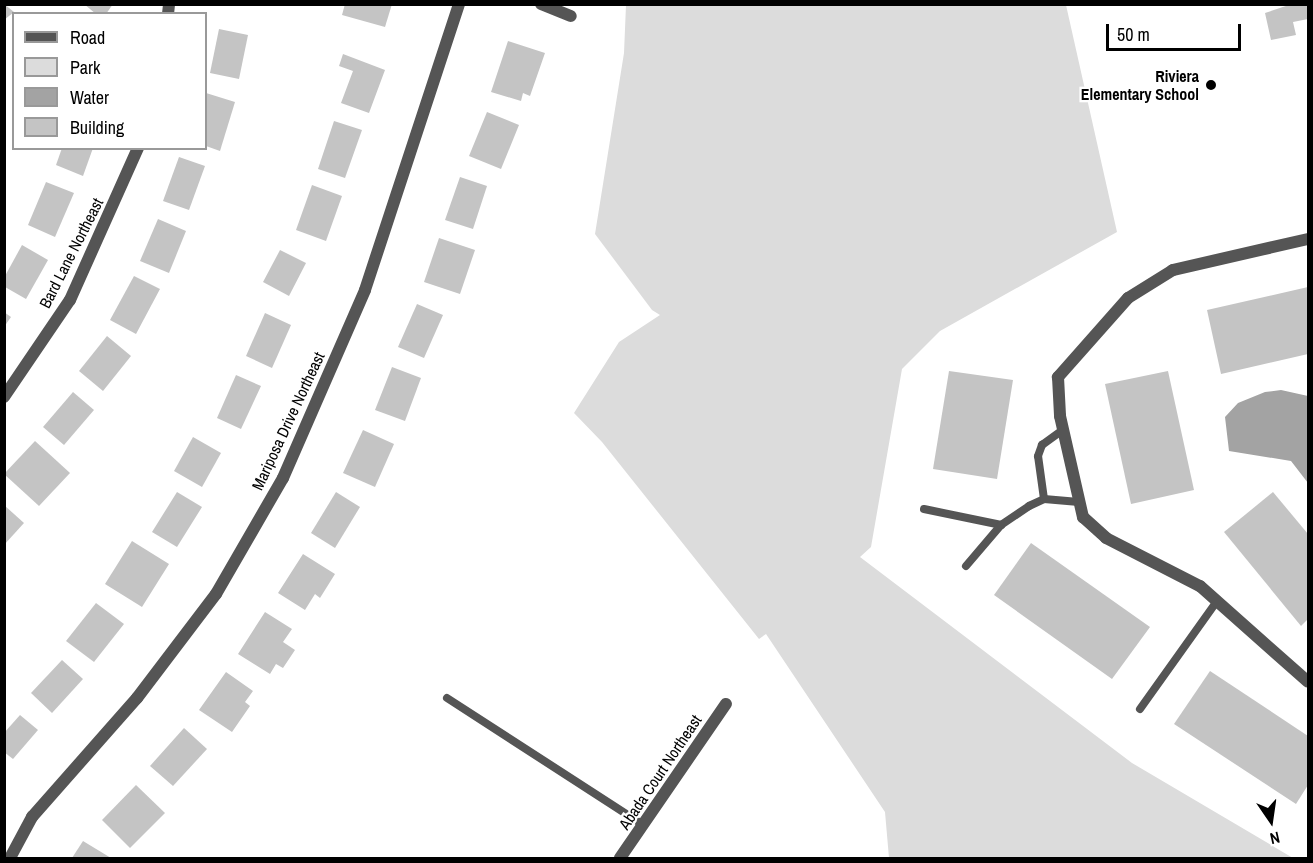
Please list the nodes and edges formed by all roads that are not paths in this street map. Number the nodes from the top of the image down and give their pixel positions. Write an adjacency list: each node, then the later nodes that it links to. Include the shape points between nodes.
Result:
1 (459, 4): 19 (street, Mariposa Drive Northeast, via 365,290 283,478 216,594 137,698 32,818)
2 (540, 4): 3 (street)
3 (571, 16)
4 (137, 150): 6 (street, Bard Lane Northeast, via 70,300)
5 (1308, 239): 7 (street, via 1173,270 1128,298 1058,377)
6 (4, 397)
7 (1063, 430): 8 (lane, via 1042,445 1038,456); 9 (street)
8 (1044, 499): 9 (lane); 11 (lane)
9 (1079, 502): 13 (street, via 1083,517 1106,538 1200,586)
10 (924, 508): 11 (lane)
11 (1001, 525): 12 (lane)
12 (966, 566)
13 (1216, 601): 14 (street); 17 (lane)
14 (1308, 682)
15 (447, 698): 18 (lane)
16 (726, 704): 18 (street, Abada Court Northeast)
17 (1140, 709)
18 (643, 825): 20 (street, Abada Court Northeast)
19 (10, 858)
20 (621, 858)

